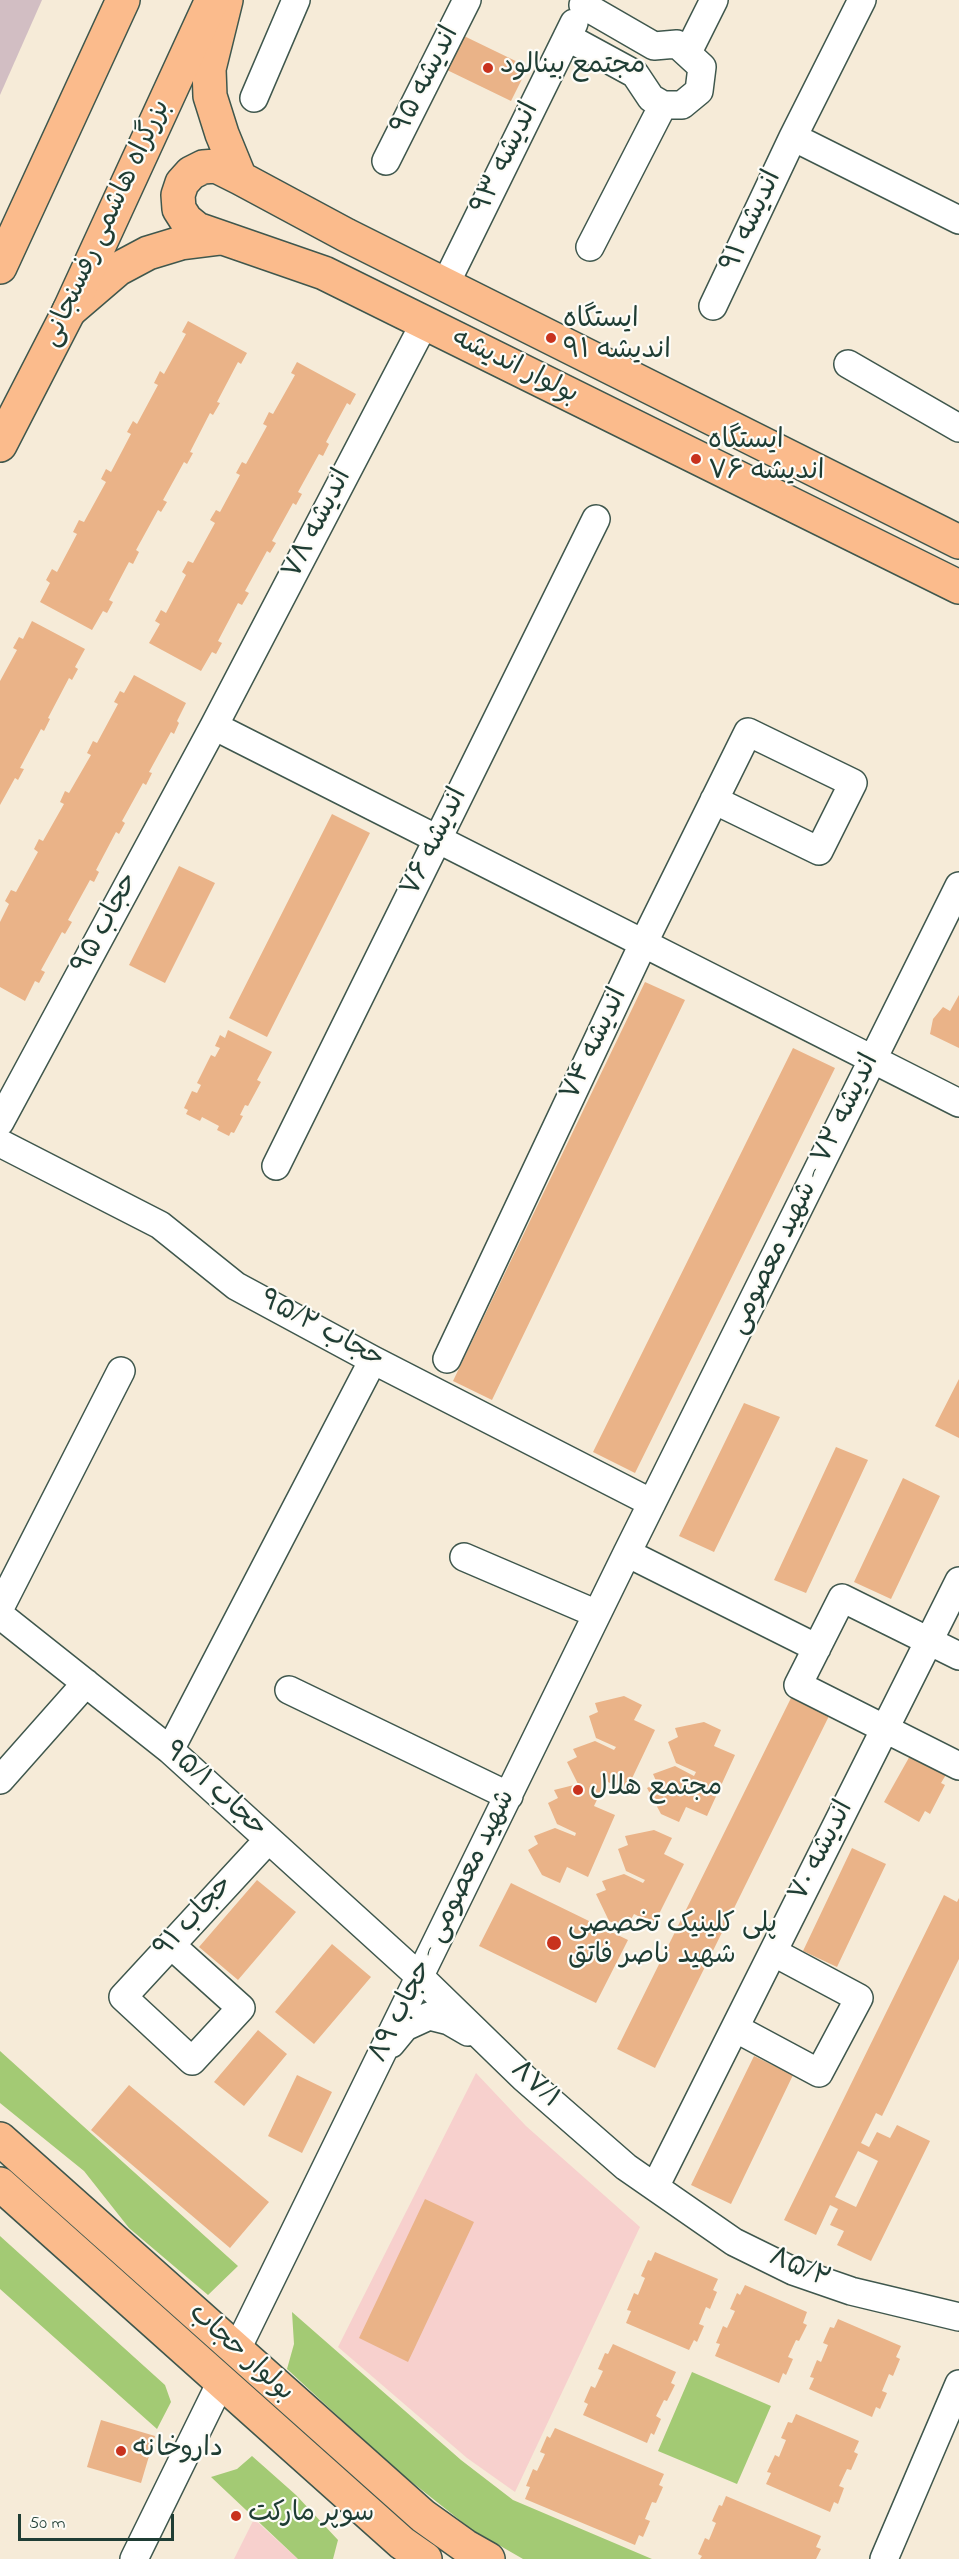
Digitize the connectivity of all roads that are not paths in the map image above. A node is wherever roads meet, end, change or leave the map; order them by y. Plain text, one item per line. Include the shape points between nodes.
1 (123, 0) edge
2 (212, 0) edge
3 (226, 0) edge
4 (296, 0) edge
5 (467, 0) edge
6 (714, 0) edge
7 (862, 0) edge
8 (584, 2) edge
9 (567, 37) junction
10 (688, 52) junction
11 (254, 98) dead end
12 (663, 105) junction
13 (793, 137) junction
14 (386, 162) dead end
15 (240, 178) junction
16 (959, 220) edge
17 (221, 238) junction
18 (590, 247) dead end
19 (0, 267) edge
20 (445, 285) junction
21 (713, 306) dead end
22 (69, 311) junction
23 (424, 324) junction
24 (848, 364) dead end
25 (959, 428) edge
26 (0, 445) edge
27 (596, 519) dead end
28 (959, 542) edge
29 (959, 587) edge
30 (214, 726) junction
31 (714, 800) junction
32 (437, 840) junction
33 (959, 886) edge
34 (643, 944) junction
35 (872, 1060) junction
36 (959, 1103) edge
37 (0, 1122) edge
38 (0, 1143) edge
39 (276, 1166) dead end
40 (447, 1359) dead end
41 (373, 1360) junction
42 (121, 1371) dead end
43 (652, 1503) junction
44 (627, 1553) junction
45 (464, 1557) dead end
46 (959, 1581) edge
47 (0, 1608) edge
48 (597, 1614) junction
49 (0, 1615) edge
50 (929, 1641) junction
51 (817, 1647) junction
52 (959, 1656) edge
53 (86, 1683) junction
54 (289, 1690) dead end
55 (885, 1729) junction
56 (170, 1750) junction
57 (959, 1766) edge
58 (0, 1780) edge
59 (509, 1796) junction
60 (268, 1840) junction
61 (171, 1945) junction
62 (773, 1952) junction
63 (420, 1977) junction
64 (735, 2028) junction
65 (489, 2044) junction
66 (382, 2054) junction
67 (0, 2139) edge
68 (0, 2184) edge
69 (655, 2187) junction
70 (959, 2317) edge
71 (236, 2351) junction
72 (220, 2382) junction
73 (959, 2384) edge
74 (134, 2559) edge
75 (425, 2559) edge
76 (488, 2559) edge
77 (884, 2559) edge

1 - 19 main road
2 - 22 main road, بزرگراه هاشمی رفسنجانی
3 - 15 main road via 209,69 210,96
4 - 11 street
5 - 14 street, اندیشه ۹۵
6 - 10 street
7 - 13 street, اندیشه ۹۱
8 - 9 street, اندیشه ۹۳
8 - 10 street via 654,46 677,44
9 - 12 street via 635,74 651,98
9 - 20 street, اندیشه ۹۳
10 - 12 street via 702,67 699,91 682,105
12 - 18 street
13 - 16 street
13 - 21 street, اندیشه ۹۱
15 - 17 main road, بولوار اندیشه via 216,166 203,167 187,178 178,195 179,209 186,220
15 - 20 main road, بولوار اندیشه
17 - 22 main road, بولوار اندیشه via 181,243 148,253 118,269
17 - 23 main road, بولوار اندیشه via 324,273
20 - 28 main road, بولوار اندیشه
22 - 26 main road, بزرگراه هاشمی رفسنجانی
23 - 29 main road, بولوار اندیشه
23 - 30 street, اندیشه ۷۸
24 - 25 street
27 - 32 street, اندیشه ۷۶
30 - 32 street
30 - 37 street, حجاب ۹۵
31 - 31 street, اندیشه ۷۴ via 748,732 853,783 819,852
31 - 34 street, اندیشه ۷۴
32 - 34 street
32 - 39 street, اندیشه ۷۶
33 - 35 street, اندیشه ۷۲ - شهید معصومی
34 - 35 street
34 - 40 street, اندیشه ۷۴
35 - 36 street
35 - 43 street, اندیشه ۷۲ - شهید معصومی
38 - 41 street, حجاب ۹۵/۲ via 160,1225 236,1286
41 - 43 street, حجاب ۹۵/۲
41 - 56 street
42 - 47 street
43 - 44 street, شهید معصومی - حجاب ۸۹
44 - 48 street, شهید معصومی - حجاب ۸۹
44 - 51 street
45 - 48 street
46 - 50 street, اندیشه ۷۰
48 - 59 street, شهید معصومی - حجاب ۸۹
49 - 53 street, حجاب ۹۵/۱
50 - 51 street via 842,1598
50 - 52 street
50 - 55 street, اندیشه ۷۰
51 - 55 street via 798,1685
53 - 56 street, حجاب ۹۵/۱
53 - 58 street
54 - 59 street
55 - 57 street
55 - 62 street, اندیشه ۷۰
56 - 60 street, حجاب ۹۵/۱
59 - 63 street, شهید معصومی - حجاب ۸۹
60 - 61 street, حجاب ۹۱
60 - 63 street, حجاب ۹۵/۱
61 - 61 street, حجاب ۹۱ via 123,1997 192,2061 241,2008
62 - 64 street, اندیشه ۷۰
62 - 64 street via 860,1998 819,2073
63 - 65 street, ۸۷/۱
63 - 66 street, شهید معصومی - حجاب ۸۹
64 - 69 street, اندیشه ۷۰
65 - 66 street via 449,2021 429,2016 405,2027
65 - 69 street, ۸۷/۱ via 626,2167
66 - 71 street, شهید معصومی - حجاب ۸۹
67 - 71 main road, بولوار حجاب
68 - 72 main road, بولوار حجاب
69 - 70 street, ۸۵/۲ via 734,2242 792,2271 851,2292
71 - 72 main road
71 - 76 main road, بولوار حجاب via 423,2516
72 - 74 street
72 - 75 main road, بولوار حجاب
73 - 77 street

